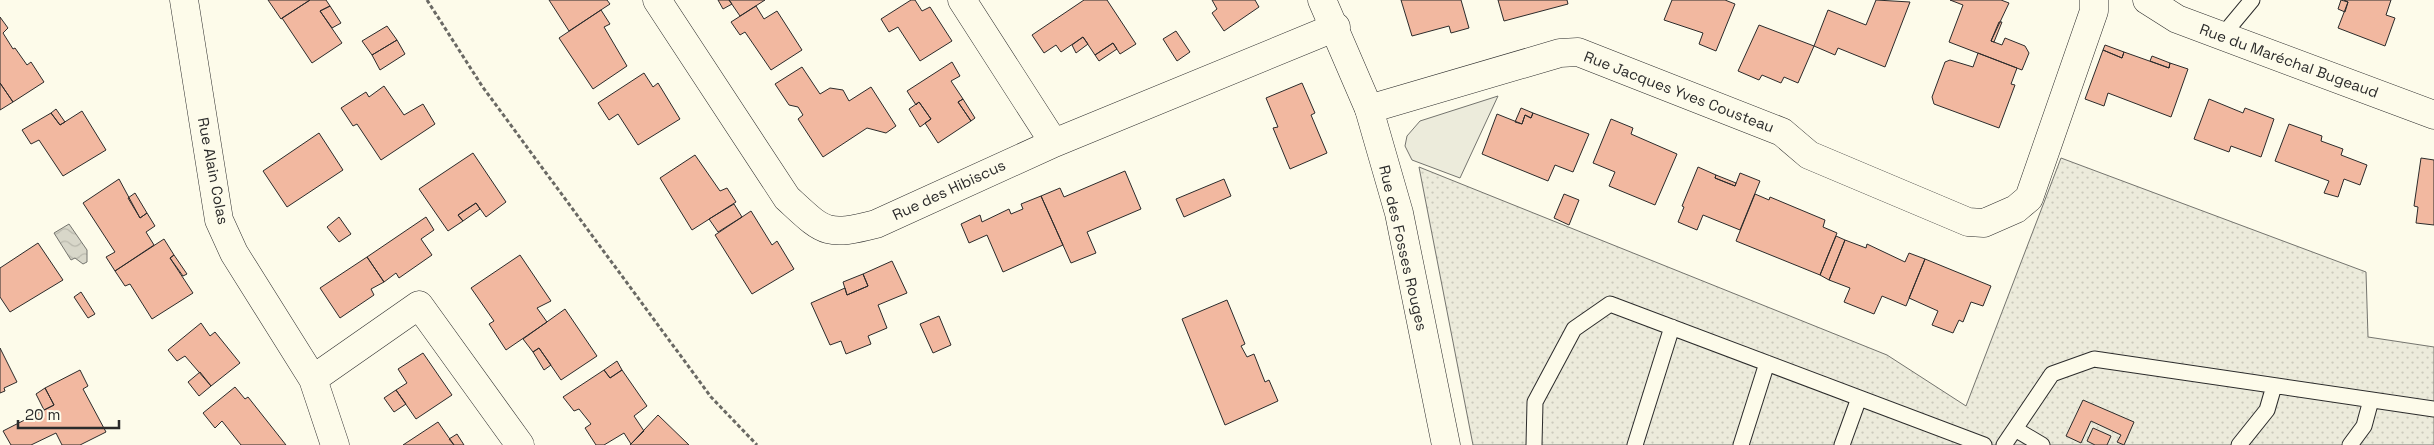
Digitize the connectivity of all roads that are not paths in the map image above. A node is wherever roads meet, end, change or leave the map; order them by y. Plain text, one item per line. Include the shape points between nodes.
1 (184, 0) edge
2 (657, 0) edge
3 (962, 0) edge
4 (1322, 0) edge
5 (2094, 0) edge
6 (2147, 0) edge
7 (2252, 0) edge
8 (1336, 27) junction
9 (2222, 36) junction
10 (1369, 109) junction
11 (2434, 115) edge
12 (1054, 142) junction
13 (1672, 327) junction
14 (1767, 363) junction
15 (313, 379) junction
16 (2274, 386) junction
17 (1859, 398) junction
18 (2372, 400) junction
19 (2434, 409) edge
20 (2015, 429) junction
21 (335, 445) edge
22 (520, 445) edge
23 (1446, 445) edge
24 (1534, 445) edge
25 (1636, 445) edge
26 (1741, 445) edge
27 (1842, 445) edge
28 (1984, 445) edge
29 (2004, 445) edge
30 (2042, 445) edge
31 (2239, 445) edge
32 (2350, 445) edge

1 - 15 street, Rue Alain Colas via 219,220 234,253
2 - 12 street, Rue des Hibiscus via 787,198 816,224 830,231 876,224
3 - 12 street
4 - 8 street, Rue des Fosses Rouges
5 - 10 street, Rue Jacques Yves Cousteau via 2094,11 2029,198 2016,209 1984,223 1968,222 1809,156 1782,132 1578,52 1560,53
6 - 9 street, Rue du Maréchal Bugeaud via 2177,19
7 - 9 lane
8 - 10 street, Rue des Fosses Rouges
8 - 12 street, Rue des Hibiscus
9 - 11 street, Rue du Maréchal Bugeaud
10 - 23 street, Rue des Fosses Rouges via 1399,213
13 - 14 lane
13 - 24 lane via 1610,304 1574,329 1535,402
13 - 25 lane
14 - 17 lane
14 - 26 lane
15 - 21 street, Rue Alain Colas
15 - 22 street via 419,305
16 - 18 lane
16 - 20 lane via 2094,359 2052,374
16 - 31 lane via 2267,410
17 - 27 lane
17 - 28 lane
18 - 19 lane
18 - 32 lane via 2364,426
20 - 29 lane
20 - 30 lane

